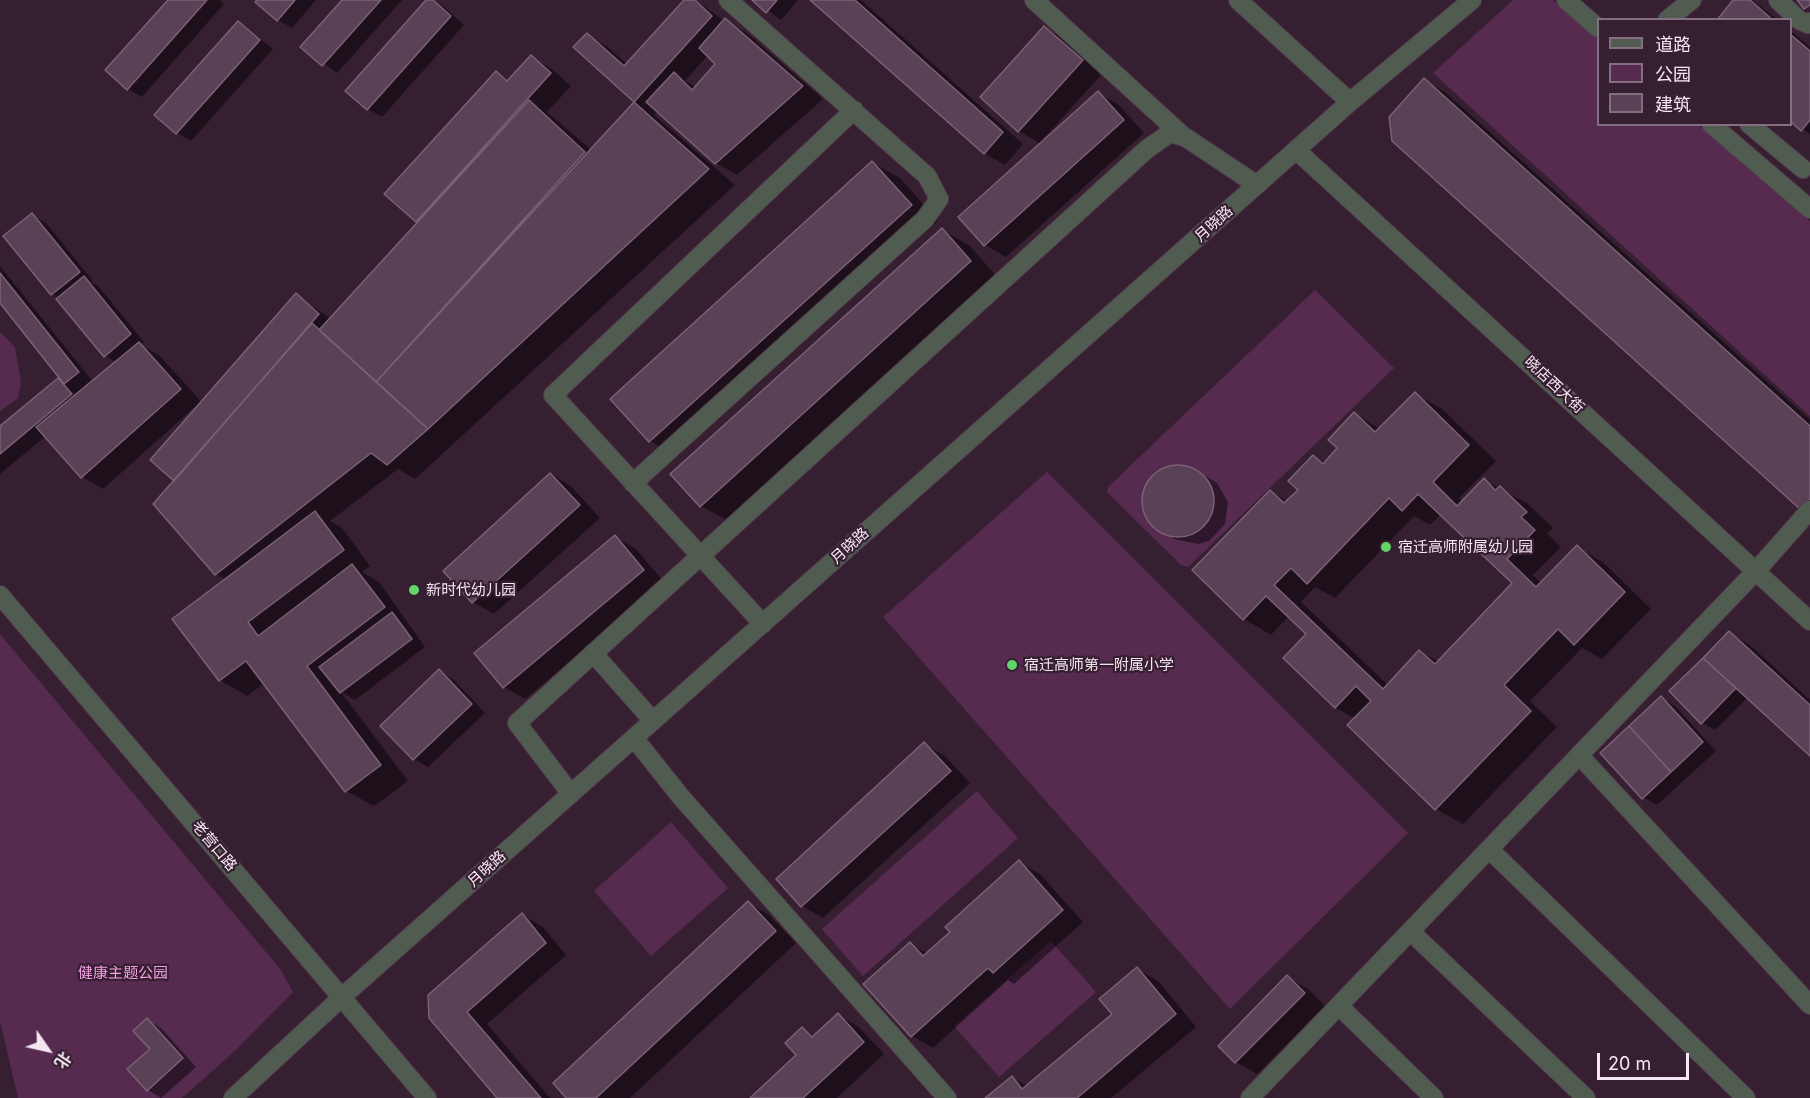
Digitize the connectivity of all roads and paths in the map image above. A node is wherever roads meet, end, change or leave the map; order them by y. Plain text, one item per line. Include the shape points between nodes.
1 (728, 0) edge
2 (1034, 0) edge
3 (1238, 0) edge
4 (1472, 0) edge
5 (1566, 0) edge
6 (1692, 0) edge
7 (1778, 0) edge
8 (1670, 18) edge
9 (1810, 22) edge
10 (1597, 26) edge
11 (1350, 102) junction
12 (854, 110) junction
13 (1714, 126) edge
14 (1752, 126) edge
15 (1185, 137) junction
16 (1296, 150) junction
17 (1806, 164) edge
18 (1257, 185) junction
19 (1787, 189) junction
20 (1810, 209) edge
21 (633, 483) junction
22 (1810, 510) edge
23 (700, 556) junction
24 (1756, 570) junction
25 (0, 595) edge
26 (1810, 621) edge
27 (763, 624) junction
28 (593, 653) junction
29 (653, 721) junction
30 (634, 738) junction
31 (1579, 755) junction
32 (571, 794) junction
33 (1489, 849) junction
34 (1410, 931) junction
35 (342, 998) junction
36 (1810, 1005) edge
37 (1339, 1006) junction
38 (233, 1098) edge
39 (427, 1098) edge
40 (947, 1098) edge
41 (1250, 1098) edge
42 (1434, 1098) edge
43 (1586, 1098) edge
44 (1746, 1098) edge

1 - 12 street
2 - 15 street
3 - 11 street
4 - 11 street, 月晓路
5 - 10 street
6 - 8 street
7 - 9 street via 1799,20
11 - 16 street, 月晓路
12 - 21 street via 553,395
12 - 21 street via 927,176 939,198 925,219
13 - 19 street
14 - 17 street
15 - 18 street
15 - 23 street via 1170,133 1147,149
16 - 18 street, 月晓路
16 - 24 street, 晓店西大街
17 - 19 street
18 - 27 street, 月晓路
19 - 20 street
21 - 23 street
22 - 24 street
23 - 27 street
23 - 28 street
24 - 26 street, 晓店西大街
24 - 31 street
25 - 35 street, 老营口路
27 - 29 street, 月晓路
28 - 29 street
28 - 32 street via 517,723
29 - 30 street, 月晓路
30 - 32 street, 月晓路
30 - 40 street via 681,797
31 - 33 street
31 - 36 street
32 - 35 street, 月晓路
33 - 34 street
33 - 44 street
34 - 37 street
34 - 43 street
35 - 38 street, 月晓路
35 - 39 street, 老营口路
37 - 41 street
37 - 42 street

